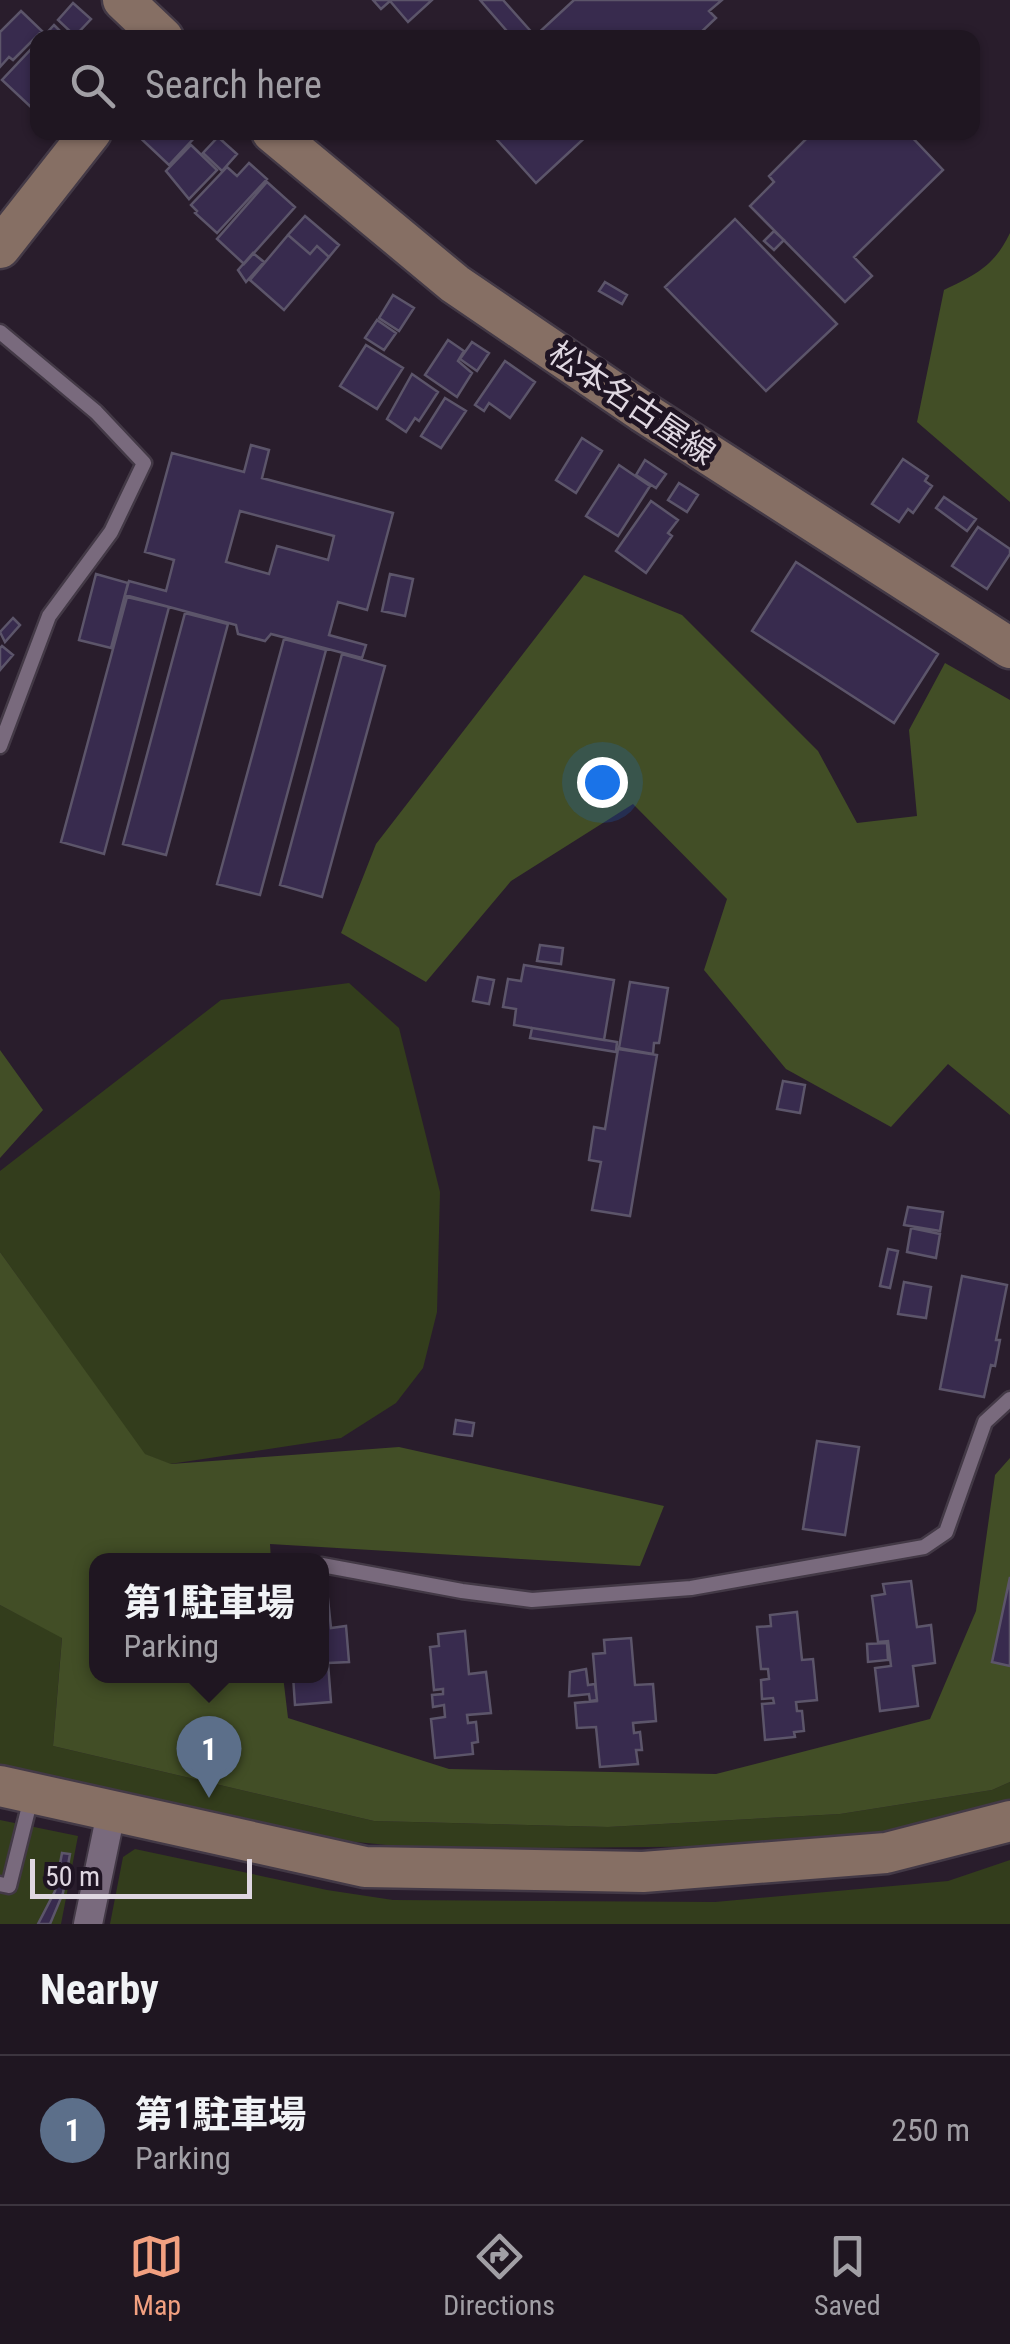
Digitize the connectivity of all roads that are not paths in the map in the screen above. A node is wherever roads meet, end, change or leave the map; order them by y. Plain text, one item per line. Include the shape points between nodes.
1 (124, 0) edge
2 (155, 30) edge
3 (85, 140) edge
4 (282, 140) edge
5 (0, 248) edge
6 (0, 332) edge
7 (1010, 648) edge
8 (0, 746) edge
9 (1010, 1398) edge
10 (329, 1566) edge
11 (16, 1789) edge
12 (112, 1808) junction
13 (1010, 1821) edge
14 (0, 1884) edge
15 (88, 1924) edge

1 - 2 street
3 - 5 street
4 - 7 street, 松本名古屋線 via 456,284
6 - 8 lane via 96,412 144,463 111,532 49,616
9 - 10 lane via 985,1422 946,1532 924,1547 691,1588 532,1600
11 - 12 street
11 - 14 lane via 9,1886
12 - 13 street via 366,1867 643,1872 886,1853
12 - 15 street

